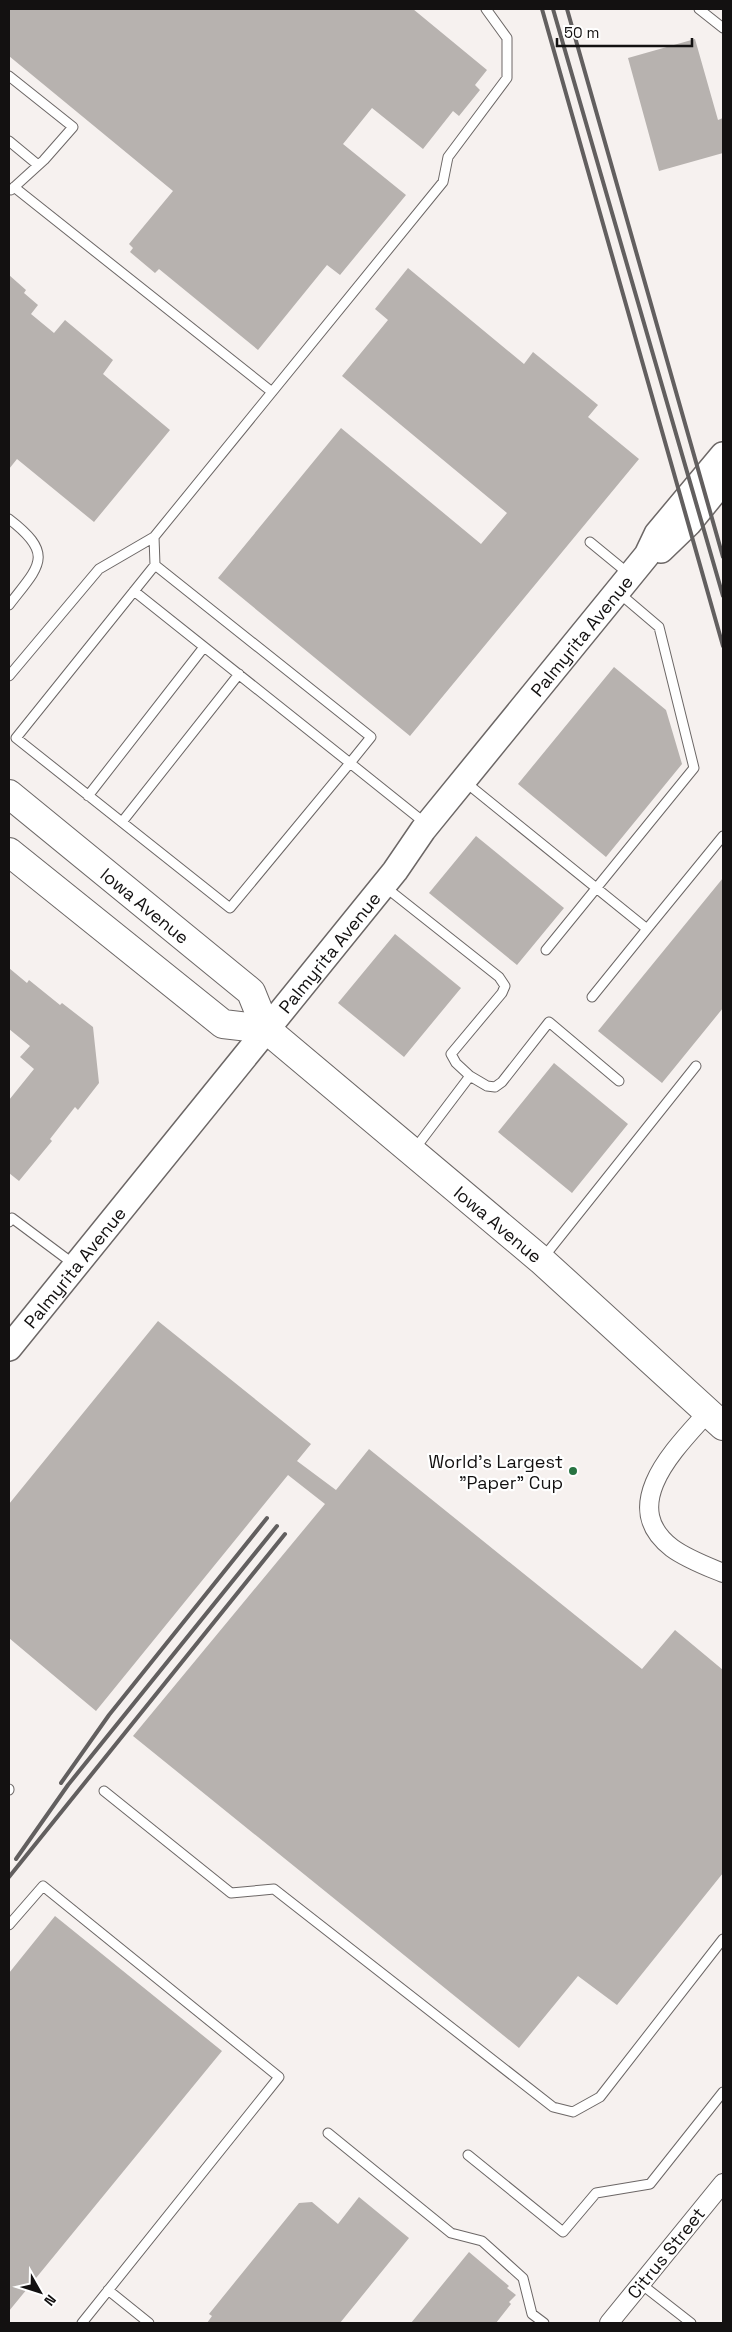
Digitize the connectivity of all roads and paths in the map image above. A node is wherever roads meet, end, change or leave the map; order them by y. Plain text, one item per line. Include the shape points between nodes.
1 (486, 9) edge
2 (699, 9) edge
3 (723, 28) edge
4 (9, 76) edge
5 (9, 141) edge
6 (38, 165) junction
7 (11, 189) edge
8 (272, 392) junction
9 (723, 455) edge
10 (723, 481) edge
11 (9, 519) edge
12 (154, 537) junction
13 (590, 542) dead end
14 (647, 555) junction
15 (155, 565) junction
16 (624, 584) junction
17 (134, 591) junction
18 (9, 604) edge
19 (204, 647) junction
20 (239, 674) junction
21 (9, 676) edge
22 (350, 763) junction
23 (463, 781) junction
24 (9, 794) edge
25 (88, 796) junction
26 (122, 822) junction
27 (427, 825) junction
28 (723, 836) edge
29 (9, 852) edge
30 (383, 886) junction
31 (597, 888) junction
32 (647, 929) junction
33 (546, 950) dead end
34 (592, 997) dead end
35 (266, 1030) junction
36 (696, 1066) dead end
37 (470, 1076) junction
38 (619, 1081) dead end
39 (412, 1152) junction
40 (10, 1218) edge
41 (541, 1260) junction
42 (75, 1266) junction
43 (9, 1348) edge
44 (715, 1419) edge
45 (723, 1573) edge
46 (104, 1791) dead end
47 (9, 1925) edge
48 (723, 1939) edge
49 (723, 2092) edge
50 (328, 2133) dead end
51 (468, 2155) dead end
52 (723, 2183) edge
53 (641, 2284) junction
54 (108, 2290) junction
55 (82, 2323) edge
56 (149, 2323) edge
57 (544, 2323) edge
58 (609, 2323) edge
59 (691, 2323) edge

1 - 8 lane via 507,38 508,78 448,157 443,182
2 - 3 lane
4 - 6 lane via 73,127
5 - 6 lane
6 - 7 lane
7 - 8 lane
8 - 12 lane
9 - 14 street, Palmyrita Avenue via 657,534
10 - 14 street, Palmyrita Avenue via 665,548
11 - 18 lane via 35,543 39,560 37,568
12 - 15 lane
12 - 21 lane via 99,568
13 - 16 lane
14 - 16 street, Palmyrita Avenue
15 - 17 lane
15 - 22 lane via 371,737
16 - 23 street, Palmyrita Avenue
16 - 31 lane via 659,627 694,768
17 - 19 lane
17 - 25 lane via 16,738
19 - 20 lane
19 - 25 lane
20 - 22 lane
20 - 26 lane
22 - 26 lane via 230,908
22 - 27 lane
23 - 27 street, Palmyrita Avenue
23 - 31 lane
24 - 35 main road, Iowa Avenue via 251,992
25 - 26 lane
27 - 30 street, Palmyrita Avenue
28 - 32 lane
29 - 35 main road via 223,1024
30 - 35 street, Palmyrita Avenue
30 - 37 lane via 499,977 504,986 502,993 450,1054
31 - 32 lane
31 - 33 lane
32 - 34 lane
35 - 39 main road, Iowa Avenue
35 - 42 street, Palmyrita Avenue
36 - 41 lane
37 - 38 lane via 495,1087 549,1022
37 - 39 lane
39 - 41 main road, Iowa Avenue
40 - 42 lane
41 - 44 main road, Iowa Avenue
42 - 43 street, Palmyrita Avenue
44 - 45 street via 657,1473 650,1514 653,1526 670,1547
46 - 48 lane via 231,1893 274,1889 553,2107 573,2112 600,2097
47 - 54 lane via 43,1886 279,2077
49 - 51 lane via 650,2184 596,2193 564,2232
50 - 57 lane via 451,2233 482,2241 523,2278 532,2314
52 - 53 street, Citrus Street
53 - 58 street, Citrus Street
53 - 59 lane
54 - 55 lane
54 - 56 lane

